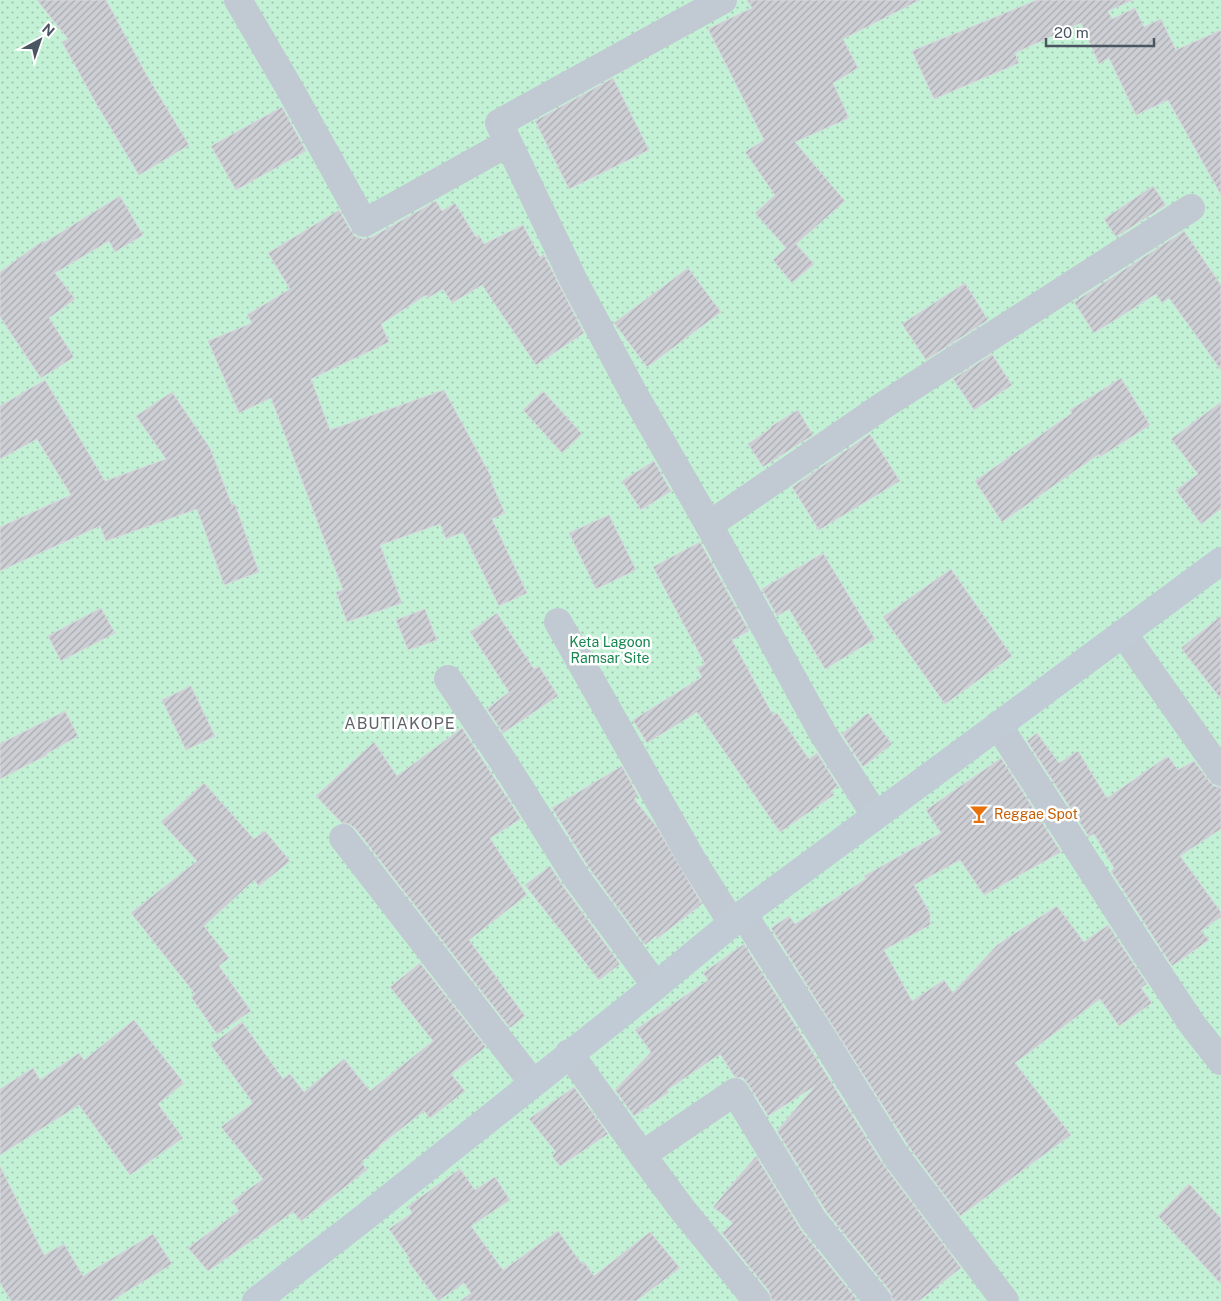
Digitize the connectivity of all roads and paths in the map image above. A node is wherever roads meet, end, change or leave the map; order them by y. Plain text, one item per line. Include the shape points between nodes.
1 (238, 0) edge
2 (723, 0) edge
3 (508, 143) junction
4 (1191, 208) dead end
5 (709, 525) junction
6 (1221, 561) edge
7 (558, 622) dead end
8 (1124, 633) junction
9 (448, 679) dead end
10 (998, 725) junction
11 (1221, 772) edge
12 (875, 815) junction
13 (343, 838) dead end
14 (738, 918) junction
15 (656, 986) junction
16 (570, 1054) junction
17 (1221, 1061) edge
18 (532, 1083) junction
19 (642, 1156) junction
20 (256, 1301) edge
21 (757, 1301) edge
22 (878, 1301) edge
23 (1005, 1301) edge

1 - 3 street via 364,222
2 - 3 street via 499,123
3 - 5 street via 574,281
4 - 5 street via 884,405
5 - 12 street via 822,732
6 - 8 main road
7 - 14 street via 688,853
8 - 10 main road
8 - 11 street
9 - 15 street via 576,877
10 - 12 main road
10 - 17 street via 1192,1024
12 - 14 main road
13 - 18 street
14 - 15 main road
14 - 23 street via 826,1044 896,1156
15 - 16 main road
16 - 18 main road
16 - 19 street
18 - 20 main road
19 - 21 street
19 - 22 street via 735,1092 814,1220

